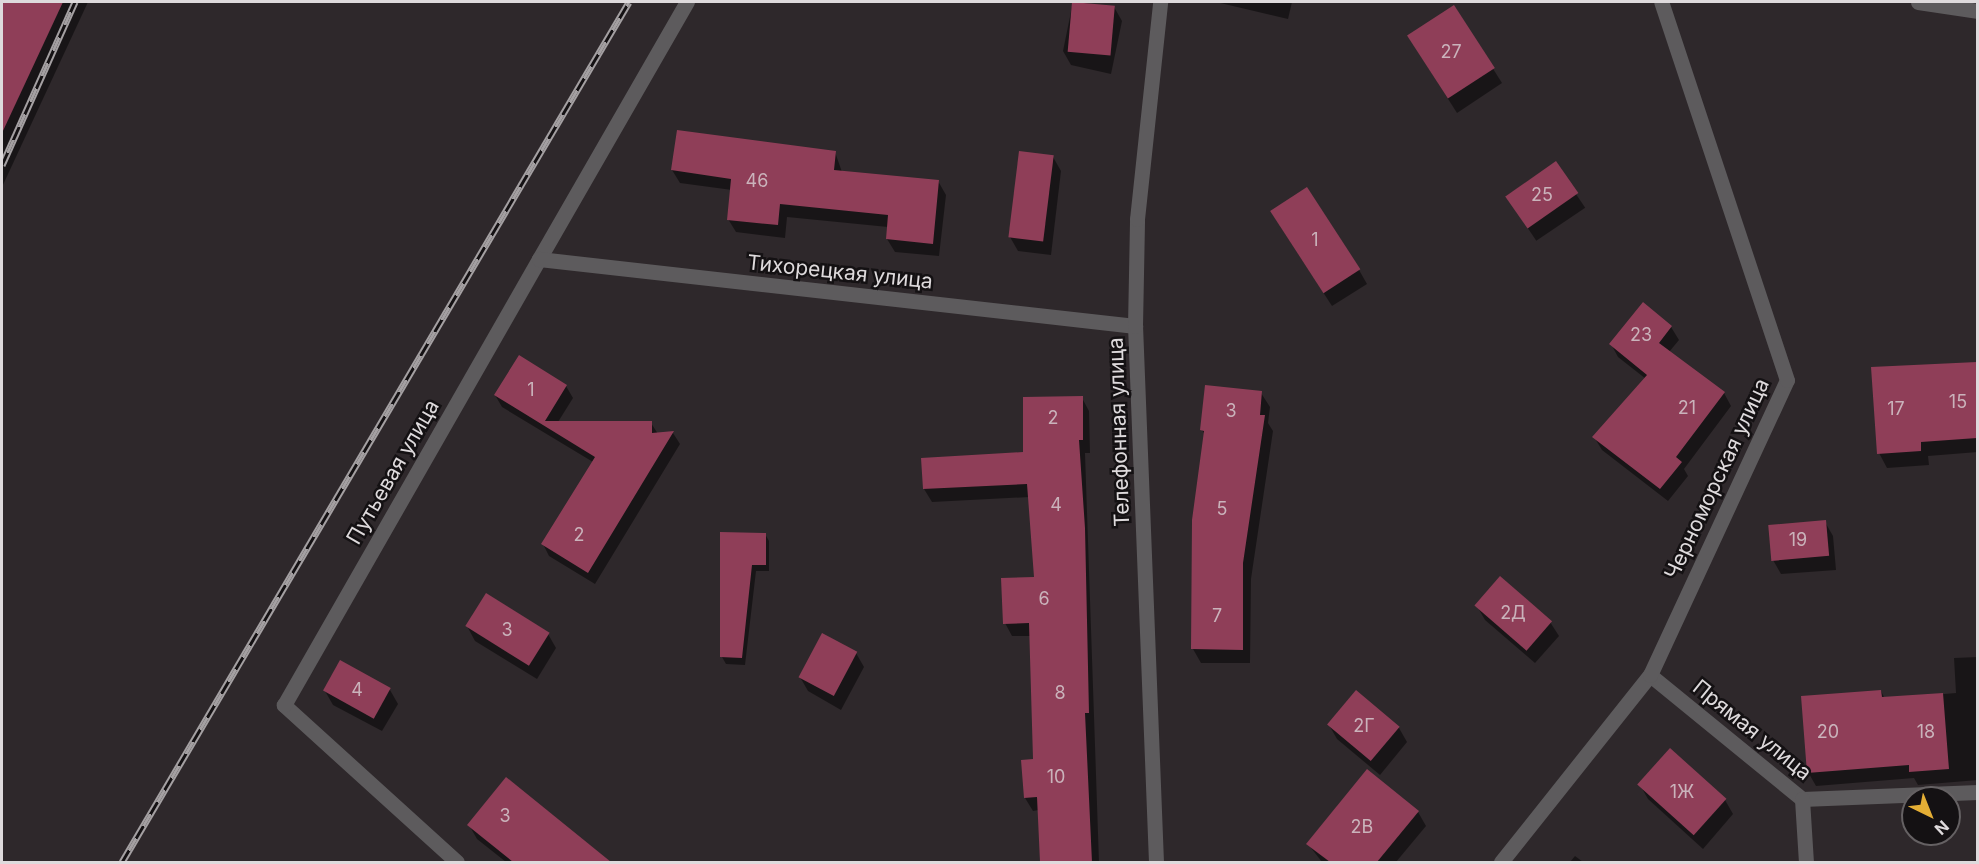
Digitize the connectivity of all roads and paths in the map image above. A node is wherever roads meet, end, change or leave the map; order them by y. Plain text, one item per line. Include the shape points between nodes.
1 (687, 2) edge
2 (1160, 2) edge
3 (1661, 2) edge
4 (1918, 2) edge
5 (1977, 11) edge
6 (539, 259) junction
7 (1136, 326) junction
8 (1650, 675) junction
9 (1977, 792) edge
10 (1802, 799) junction
11 (457, 862) edge
12 (1156, 862) edge
13 (1501, 862) edge
14 (1806, 862) edge

1 - 6 street, Путьевая улица
2 - 7 street, Телефонная улица via 1137,219
3 - 8 street, Черноморская улица via 1787,380
4 - 5 street
6 - 7 street, Тихорецкая улица
6 - 11 street, Путьевая улица via 284,705
7 - 12 street, Телефонная улица
8 - 10 street, Прямая улица
8 - 13 street, Черноморская улица
9 - 10 street, Прямая улица
10 - 14 street

